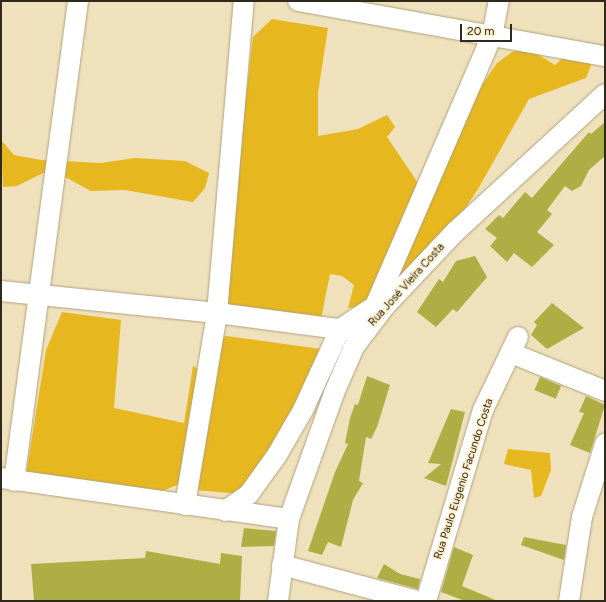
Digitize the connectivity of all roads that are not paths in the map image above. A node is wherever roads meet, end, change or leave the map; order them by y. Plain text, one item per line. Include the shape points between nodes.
1 (78, 1) edge
2 (244, 1) edge
3 (298, 1) edge
4 (499, 1) edge
5 (492, 36) junction
6 (605, 56) edge
7 (605, 94) edge
8 (1, 291) edge
9 (41, 296) junction
10 (216, 313) junction
11 (340, 329) junction
12 (365, 332) junction
13 (605, 391) edge
14 (605, 444) edge
15 (8, 479) edge
16 (185, 505) junction
17 (225, 511) junction
18 (290, 519) junction
19 (282, 565) junction
20 (278, 601) edge
21 (417, 601) edge
22 (426, 601) edge
23 (569, 601) edge

1 - 9 street
2 - 10 street
3 - 5 street
4 - 5 street
5 - 6 street
5 - 11 street via 375,306
7 - 12 street, Rua José Vieira Costa via 456,232 385,306
8 - 9 street
9 - 10 street
9 - 15 street
10 - 11 street
10 - 16 street
11 - 12 street
11 - 17 street via 303,410 277,455 249,494
12 - 18 street, Rua José Vieira Costa via 354,347 334,393
13 - 22 street, Rua Paulo Eugenio Facundo Costa via 514,345 484,410
14 - 23 street via 582,517
15 - 16 street
16 - 17 street
17 - 18 street
18 - 19 street, Rua José Vieira Costa
19 - 20 street, Rua José Vieira Costa
19 - 21 street

